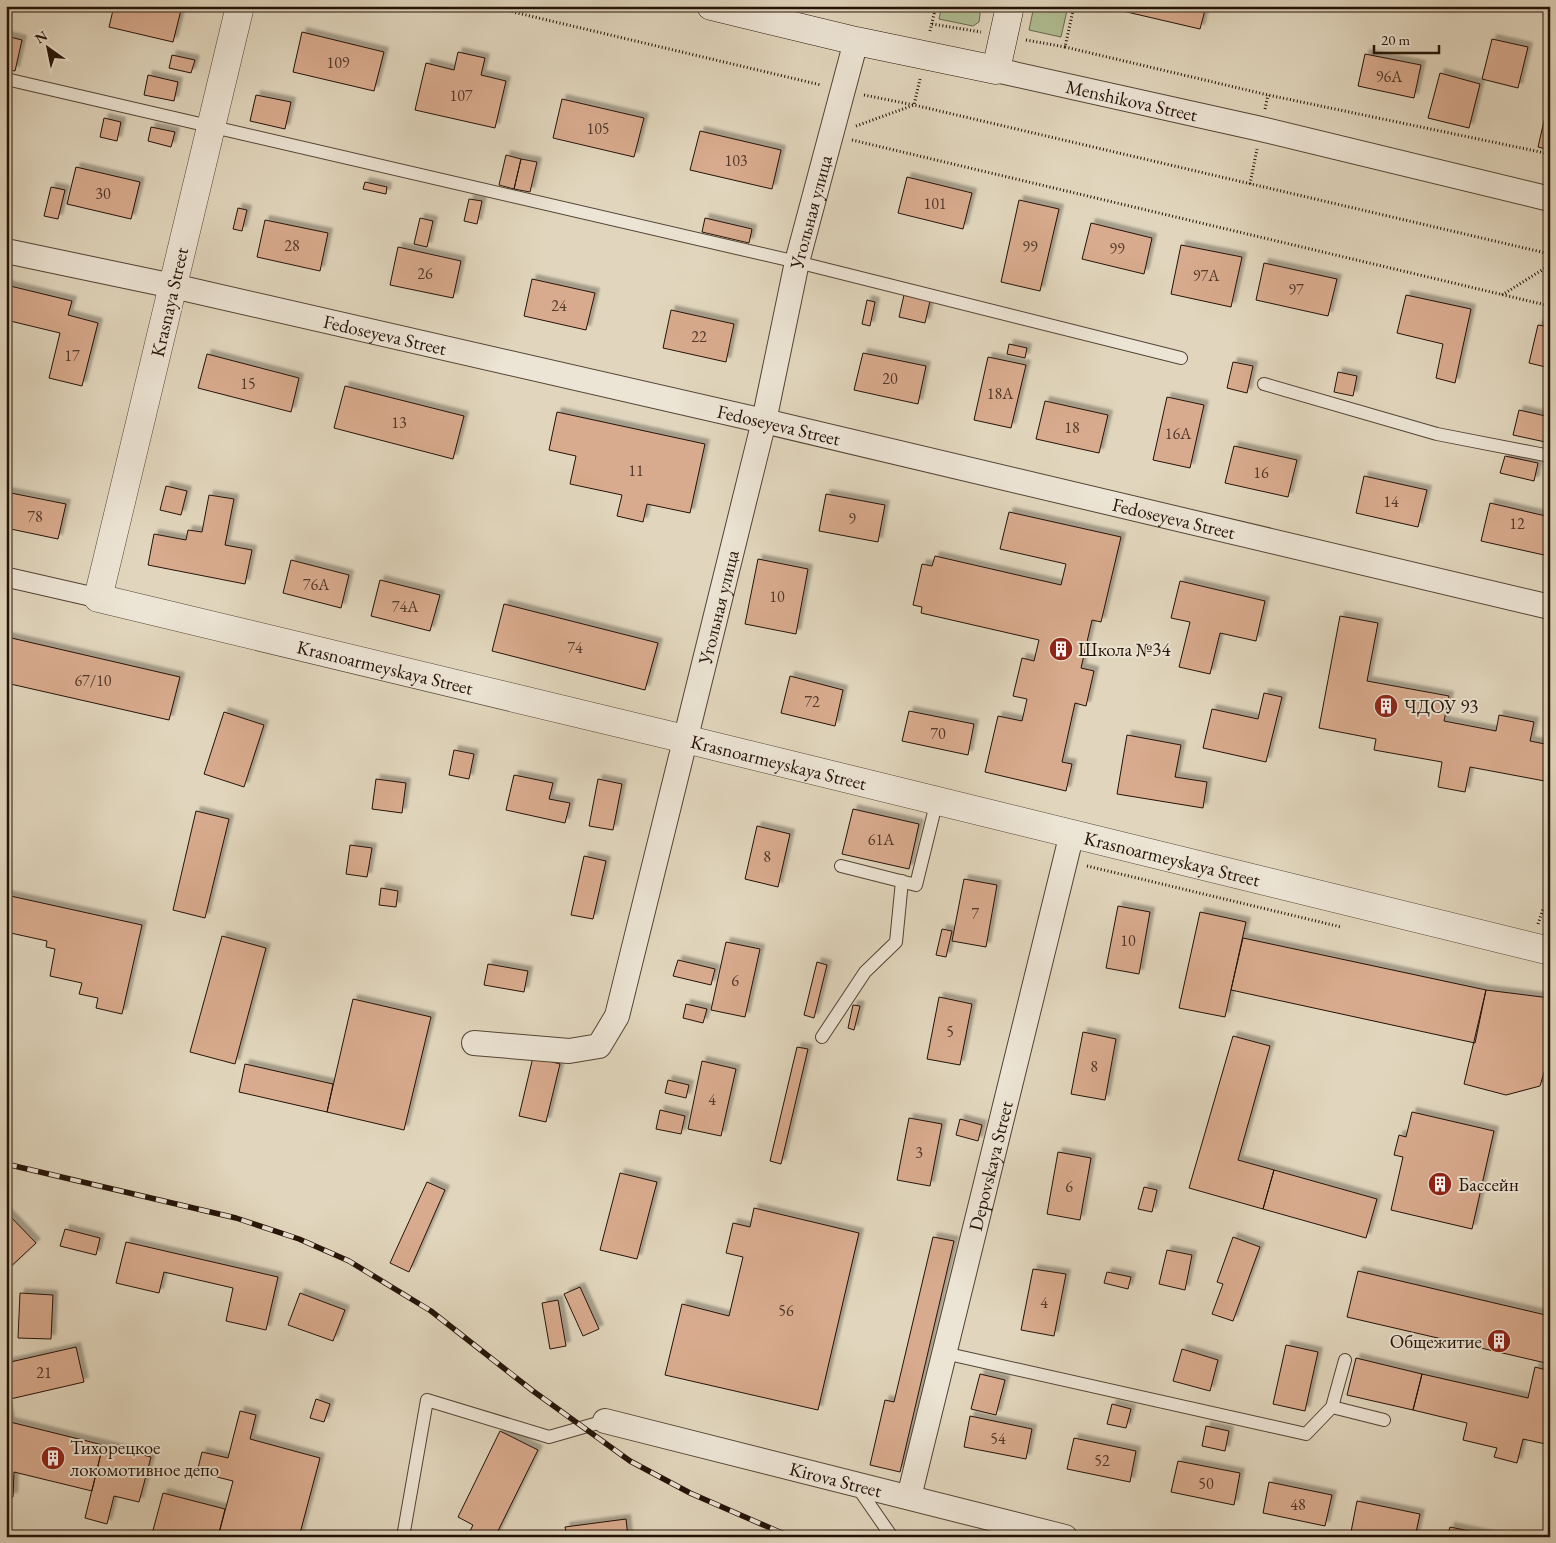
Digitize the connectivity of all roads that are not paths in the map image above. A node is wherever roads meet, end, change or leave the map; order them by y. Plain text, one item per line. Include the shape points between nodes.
1 (240, 6) edge
2 (711, 6) edge
3 (1010, 6) edge
4 (856, 42) junction
5 (996, 70) junction
6 (6, 79) edge
7 (211, 127) junction
8 (1550, 199) edge
9 (6, 251) edge
10 (797, 262) junction
11 (173, 286) junction
12 (1181, 358) dead end
13 (1264, 384) dead end
14 (764, 421) junction
15 (1550, 456) edge
16 (6, 577) edge
17 (98, 598) junction
18 (1550, 607) edge
19 (685, 738) junction
20 (937, 800) junction
21 (1072, 833) junction
22 (841, 866) dead end
23 (902, 882) junction
24 (1550, 950) edge
25 (822, 1037) dead end
26 (474, 1043) dead end
27 (944, 1353) junction
28 (1345, 1360) dead end
29 (1332, 1407) junction
30 (1384, 1420) dead end
31 (605, 1421) joint
32 (854, 1483) junction
33 (908, 1497) junction
34 (1038, 1533) edge
35 (403, 1537) edge
36 (892, 1537) edge
37 (1065, 1537) edge

1 - 7 street, Krasnaya Street
2 - 4 street, Menshikova Street
3 - 5 street
4 - 5 street, Menshikova Street
4 - 10 street, Угольная улица
5 - 8 street, Menshikova Street via 1261,129
6 - 7 lane
7 - 10 lane
7 - 11 street, Krasnaya Street
9 - 11 street, Fedoseyeva Street
10 - 12 lane
10 - 14 street, Угольная улица
11 - 14 street, Fedoseyeva Street
11 - 17 street, Krasnaya Street
13 - 15 lane via 1437,434
14 - 18 street, Fedoseyeva Street
14 - 19 street, Угольная улица
16 - 17 street, Krasnoarmeyskaya Street
17 - 19 street, Krasnoarmeyskaya Street
19 - 20 street, Krasnoarmeyskaya Street
19 - 26 street, Угольная улица via 617,1016 599,1046 569,1051
20 - 21 street, Krasnoarmeyskaya Street
20 - 23 lane via 916,885
21 - 24 street, Krasnoarmeyskaya Street
21 - 27 street, Depovskaya Street
22 - 23 lane
23 - 25 lane via 896,942 865,972
27 - 29 lane via 1306,1434
27 - 33 street, Depovskaya Street
28 - 29 lane
29 - 30 lane
31 - 32 street, Kirova Street
31 - 35 lane via 549,1437 427,1400
32 - 33 street, Kirova Street
32 - 36 lane
33 - 34 street, Kirova Street
34 - 37 street, Kirova Street

